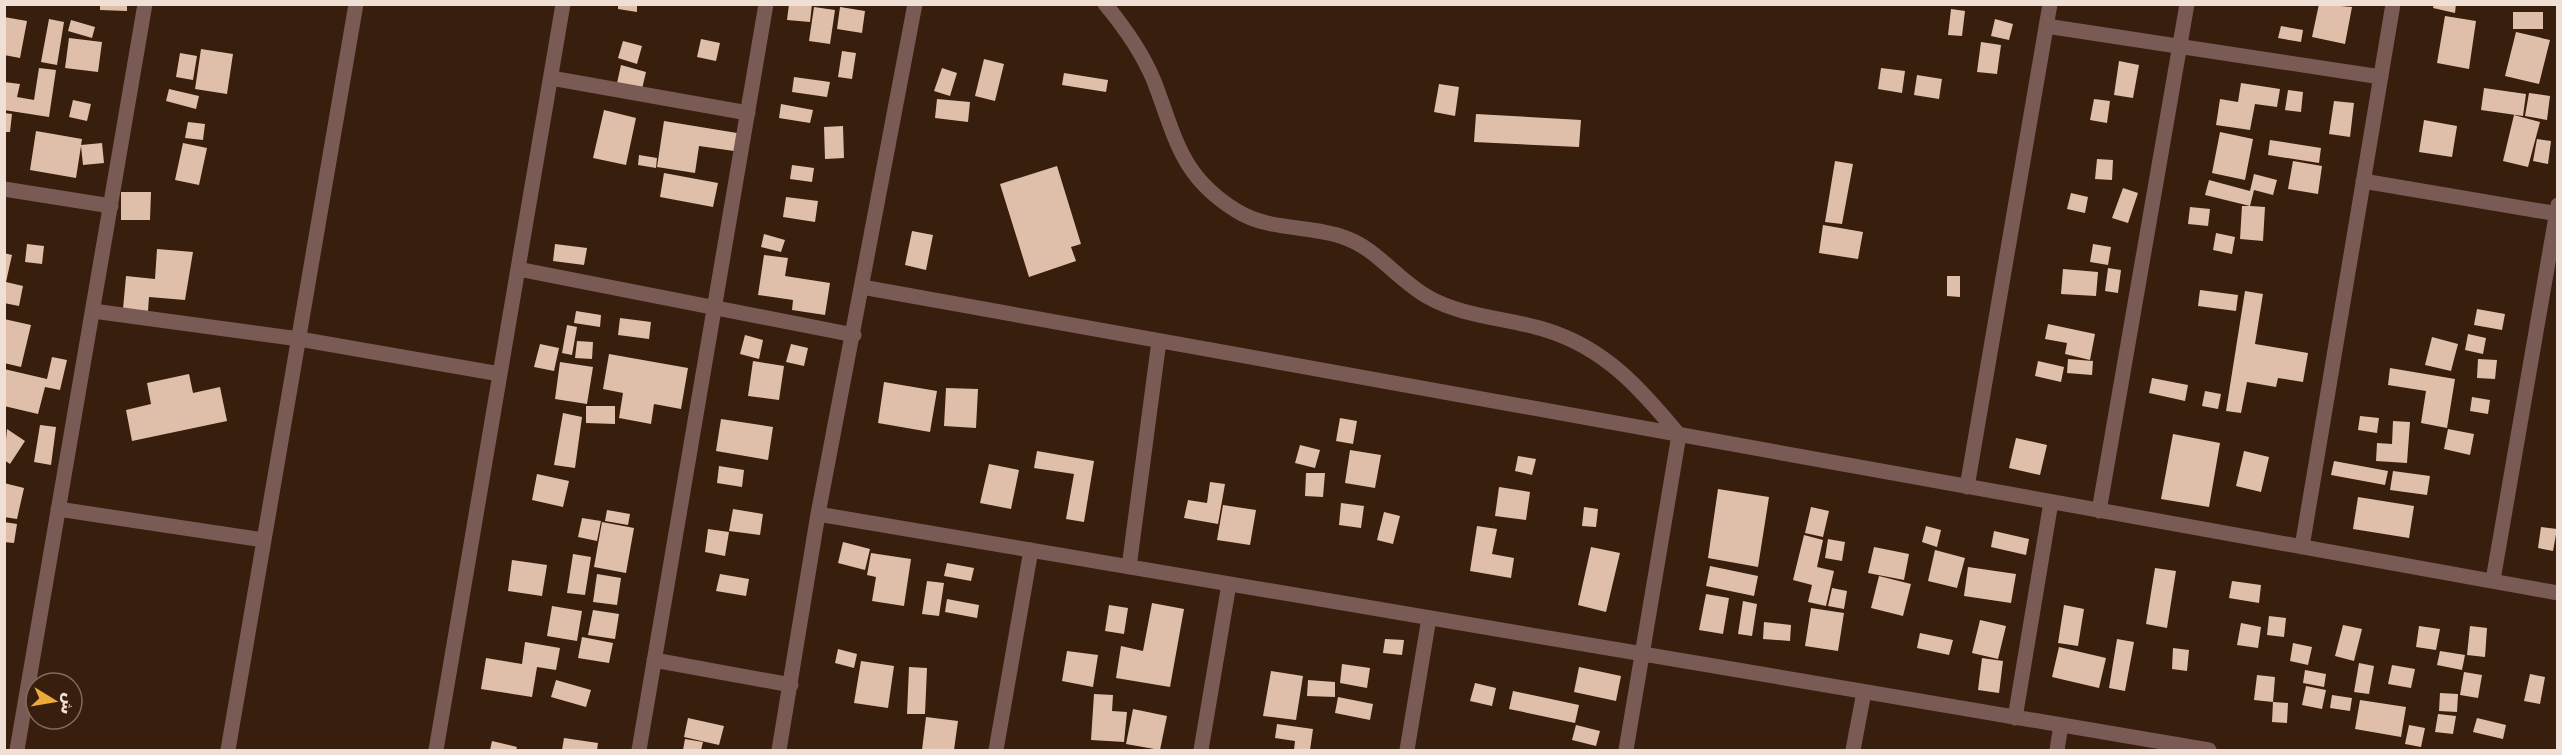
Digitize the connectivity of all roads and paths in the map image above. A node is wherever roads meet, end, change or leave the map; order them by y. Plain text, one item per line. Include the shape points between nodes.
1 (145, 4) edge
2 (356, 4) edge
3 (563, 4) edge
4 (766, 4) edge
5 (915, 4) edge
6 (1105, 4) edge
7 (2050, 4) edge
8 (2187, 4) edge
9 (2394, 4) edge
10 (2046, 26) junction
11 (2180, 46) junction
12 (2381, 77) junction
13 (551, 78) junction
14 (748, 113) junction
15 (2363, 181) junction
16 (4, 189) edge
17 (111, 206) junction
18 (2557, 211) edge
19 (518, 269) junction
20 (862, 287) junction
21 (715, 308) junction
22 (93, 311) junction
23 (854, 335) junction
24 (299, 339) junction
25 (1159, 341) junction
26 (501, 374) junction
27 (1679, 435) junction
28 (1967, 487) junction
29 (2051, 502) junction
30 (58, 509) junction
31 (2099, 511) junction
32 (818, 514) junction
33 (264, 540) junction
34 (2302, 548) junction
35 (1031, 550) junction
36 (1129, 567) junction
37 (2493, 580) junction
38 (1229, 584) junction
39 (2558, 593) edge
40 (1429, 618) junction
41 (1642, 654) junction
42 (654, 660) junction
43 (791, 685) junction
44 (1864, 692) junction
45 (2015, 718) junction
46 (2061, 725) junction
47 (17, 750) edge
48 (228, 750) edge
49 (436, 750) edge
50 (639, 750) edge
51 (779, 750) edge
52 (996, 750) edge
53 (1200, 750) edge
54 (1407, 750) edge
55 (1626, 750) edge
56 (1853, 750) edge
57 (2057, 750) edge
58 (2209, 750) edge

1 - 17 street
2 - 24 street
3 - 13 street
4 - 14 street
5 - 20 street
6 - 27 street via 1129,34 1153,80 1185,162 1205,185 1238,212 1274,224 1341,236 1363,245 1404,282 1430,298 1547,330 1598,353 1640,388
7 - 10 street
8 - 11 street
9 - 12 street
10 - 11 street
10 - 28 street
11 - 12 street
11 - 31 street
12 - 15 street
13 - 14 street
13 - 19 street
14 - 21 street
15 - 18 street
15 - 34 street
16 - 17 street
17 - 22 street
18 - 37 street
19 - 21 street
19 - 26 street
20 - 23 street
20 - 25 street
21 - 23 street
21 - 42 street
22 - 24 street
22 - 30 street
23 - 32 street
24 - 26 street
24 - 33 street
25 - 27 street
25 - 36 street
26 - 49 street
27 - 28 street
27 - 41 street
28 - 29 street
29 - 31 street
29 - 45 street
30 - 33 street
30 - 47 street
31 - 34 street
32 - 35 street
32 - 43 street
33 - 48 street
34 - 37 street
35 - 36 street
35 - 52 street
36 - 38 street
37 - 39 street
38 - 40 street
38 - 53 street
40 - 41 street
40 - 54 street
41 - 44 street
41 - 55 street
42 - 43 street
42 - 50 street
43 - 51 street
44 - 45 street
44 - 56 street
45 - 46 street
46 - 57 street
46 - 58 street

